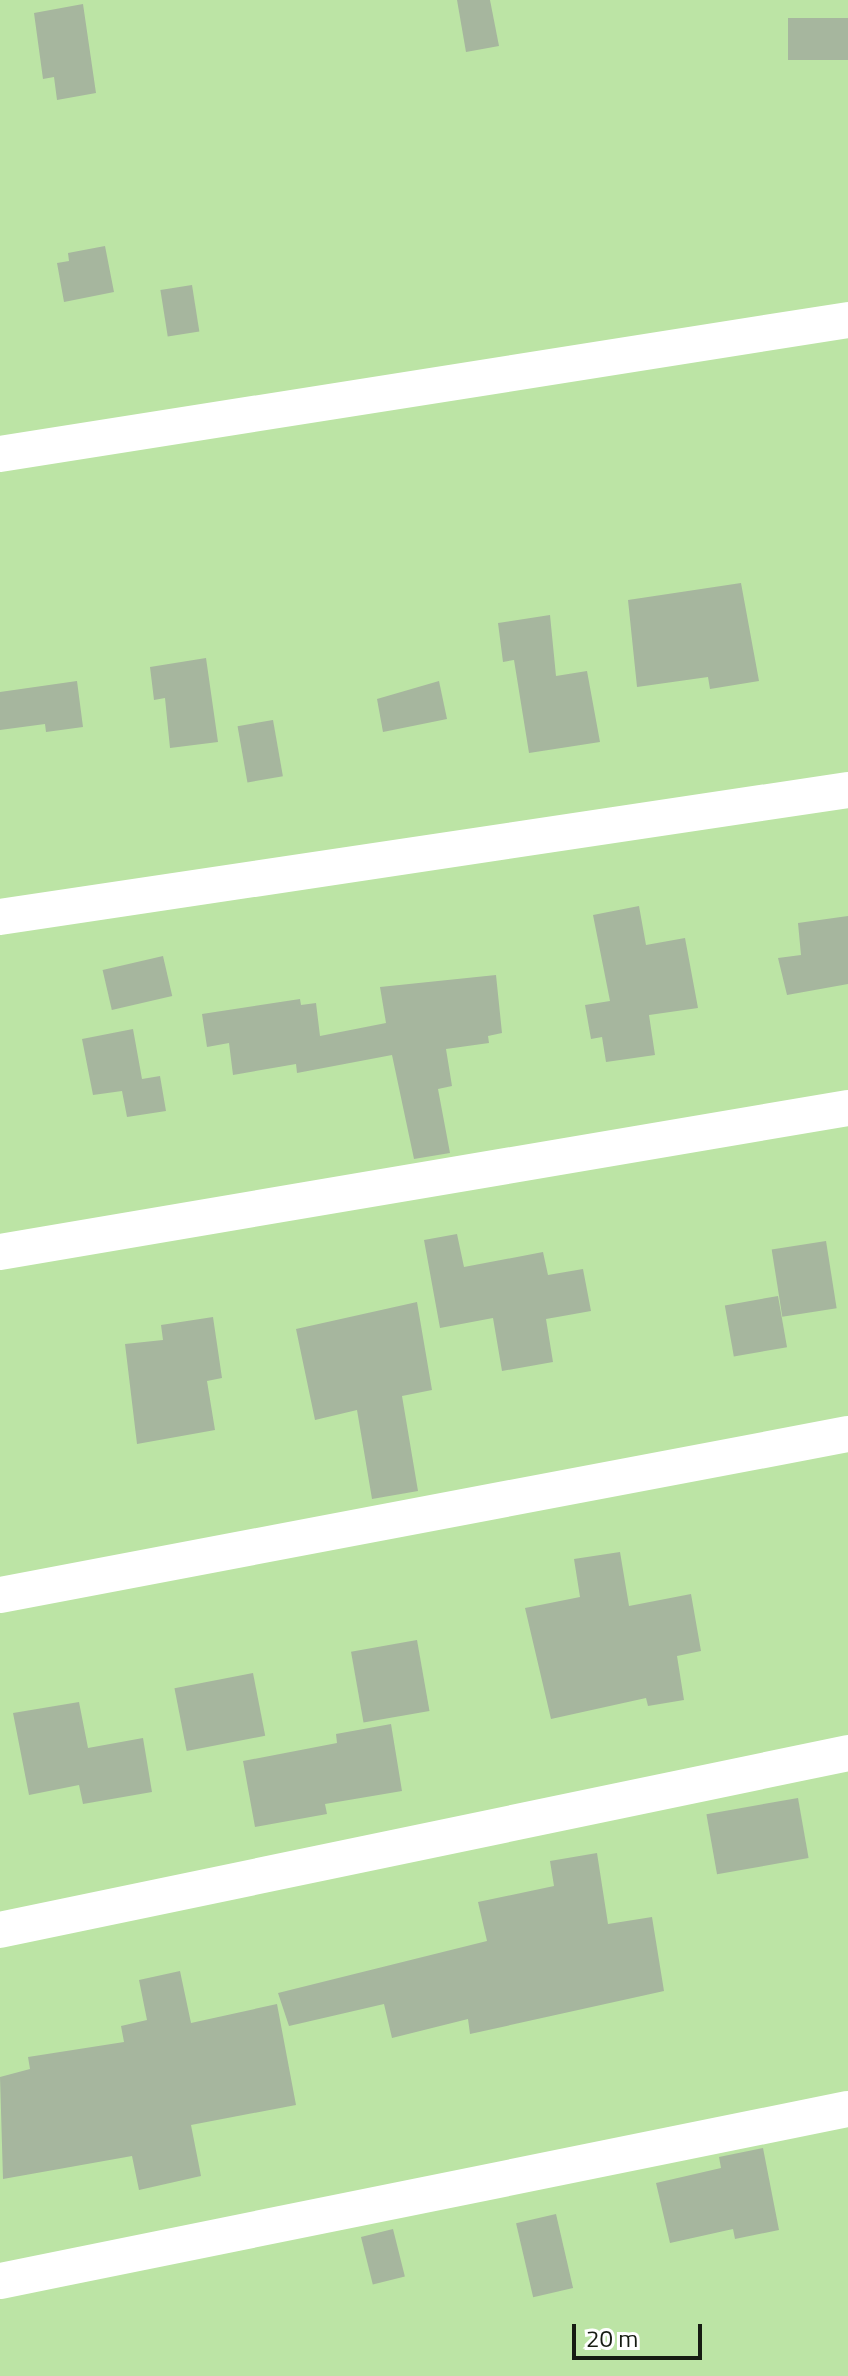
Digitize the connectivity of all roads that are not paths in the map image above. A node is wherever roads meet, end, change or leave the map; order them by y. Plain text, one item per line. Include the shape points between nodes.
1 (848, 320) edge
2 (0, 454) edge
3 (848, 790) edge
4 (0, 917) edge
5 (848, 1108) edge
6 (0, 1252) edge
7 (848, 1434) edge
8 (0, 1595) edge
9 (848, 1753) edge
10 (0, 1930) edge
11 (848, 2109) edge
12 (0, 2281) edge

1 - 2 street
3 - 4 street
5 - 6 street
7 - 8 street
9 - 10 street
11 - 12 street

